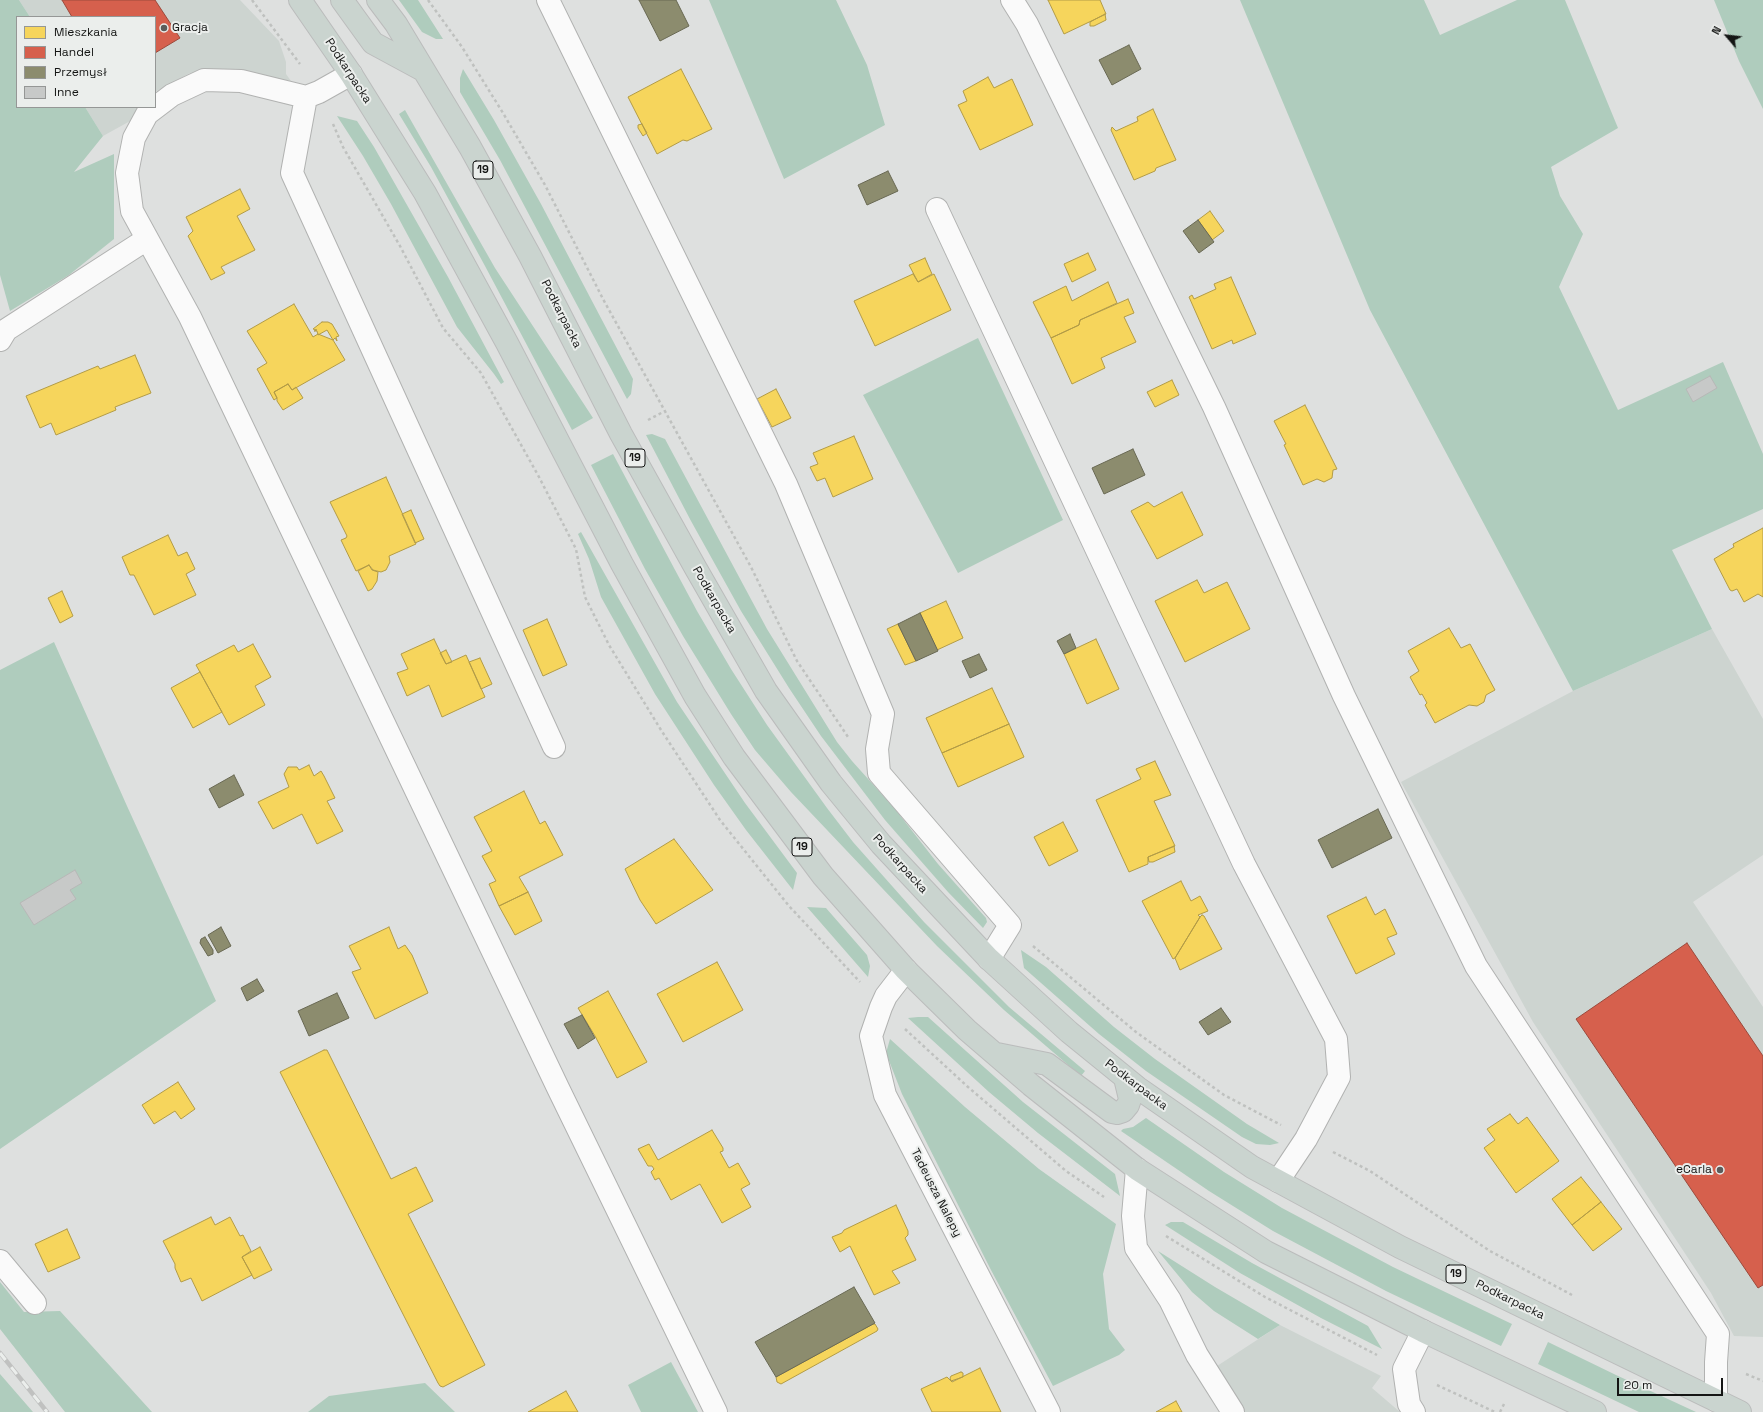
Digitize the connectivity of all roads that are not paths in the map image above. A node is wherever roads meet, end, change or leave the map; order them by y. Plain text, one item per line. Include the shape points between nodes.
1 (300, 0) edge
2 (342, 0) edge
3 (378, 0) edge
4 (548, 0) edge
5 (1012, 0) edge
6 (424, 71) junction
7 (351, 74) junction
8 (306, 96) junction
9 (156, 107) edge
10 (155, 108) edge
11 (937, 209) dead end
12 (147, 239) junction
13 (0, 340) edge
14 (554, 747) dead end
15 (989, 959) junction
16 (906, 970) junction
17 (995, 1054) junction
18 (1124, 1078) junction
19 (1137, 1169) junction
20 (1278, 1181) junction
21 (0, 1261) edge
22 (35, 1303) dead end
23 (1423, 1331) junction
24 (1716, 1400) junction
25 (716, 1412) edge
26 (1049, 1412) edge
27 (1233, 1412) edge
28 (1414, 1412) edge
29 (1595, 1412) edge
30 (1740, 1412) edge

1 - 7 highway, Podkarpacka / 19
2 - 6 highway via 373,43
3 - 6 highway, Podkarpacka / 19 via 396,24
4 - 15 street via 786,484 883,714 877,749 879,773 1010,925
5 - 24 street via 1214,407 1344,696 1476,966 1718,1334
6 - 15 highway, Podkarpacka / 19 via 474,153 621,434 766,690 831,782 881,844
7 - 8 street via 319,92
7 - 16 highway, Podkarpacka / 19 via 428,200 695,696 734,757 824,876
8 - 9 street via 242,81 204,80 172,95
8 - 14 street via 292,173
10 - 12 street via 147,114 134,138 127,173 132,211
11 - 20 street via 1244,864 1336,1039 1338,1077 1306,1139
12 - 13 street via 6,330
12 - 25 street via 194,324 558,1088
15 - 18 highway, Podkarpacka / 19 via 1068,1032
16 - 17 highway, Podkarpacka / 19
16 - 26 street, Tadeusza Nalepy via 884,1002 871,1036 885,1095
17 - 18 highway via 1047,1064 1112,1112 1117,1113 1123,1111 1130,1099
17 - 19 highway, Podkarpacka / 19
18 - 20 highway, Podkarpacka / 19 via 1178,1117
19 - 23 highway, Podkarpacka / 19 via 1266,1252
19 - 27 street via 1133,1216 1136,1248 1170,1300 1197,1355
20 - 24 highway, Podkarpacka / 19 via 1400,1247
21 - 22 street
23 - 28 street via 1404,1369 1409,1404
23 - 29 highway, Podkarpacka / 19
24 - 30 highway, Podkarpacka / 19

